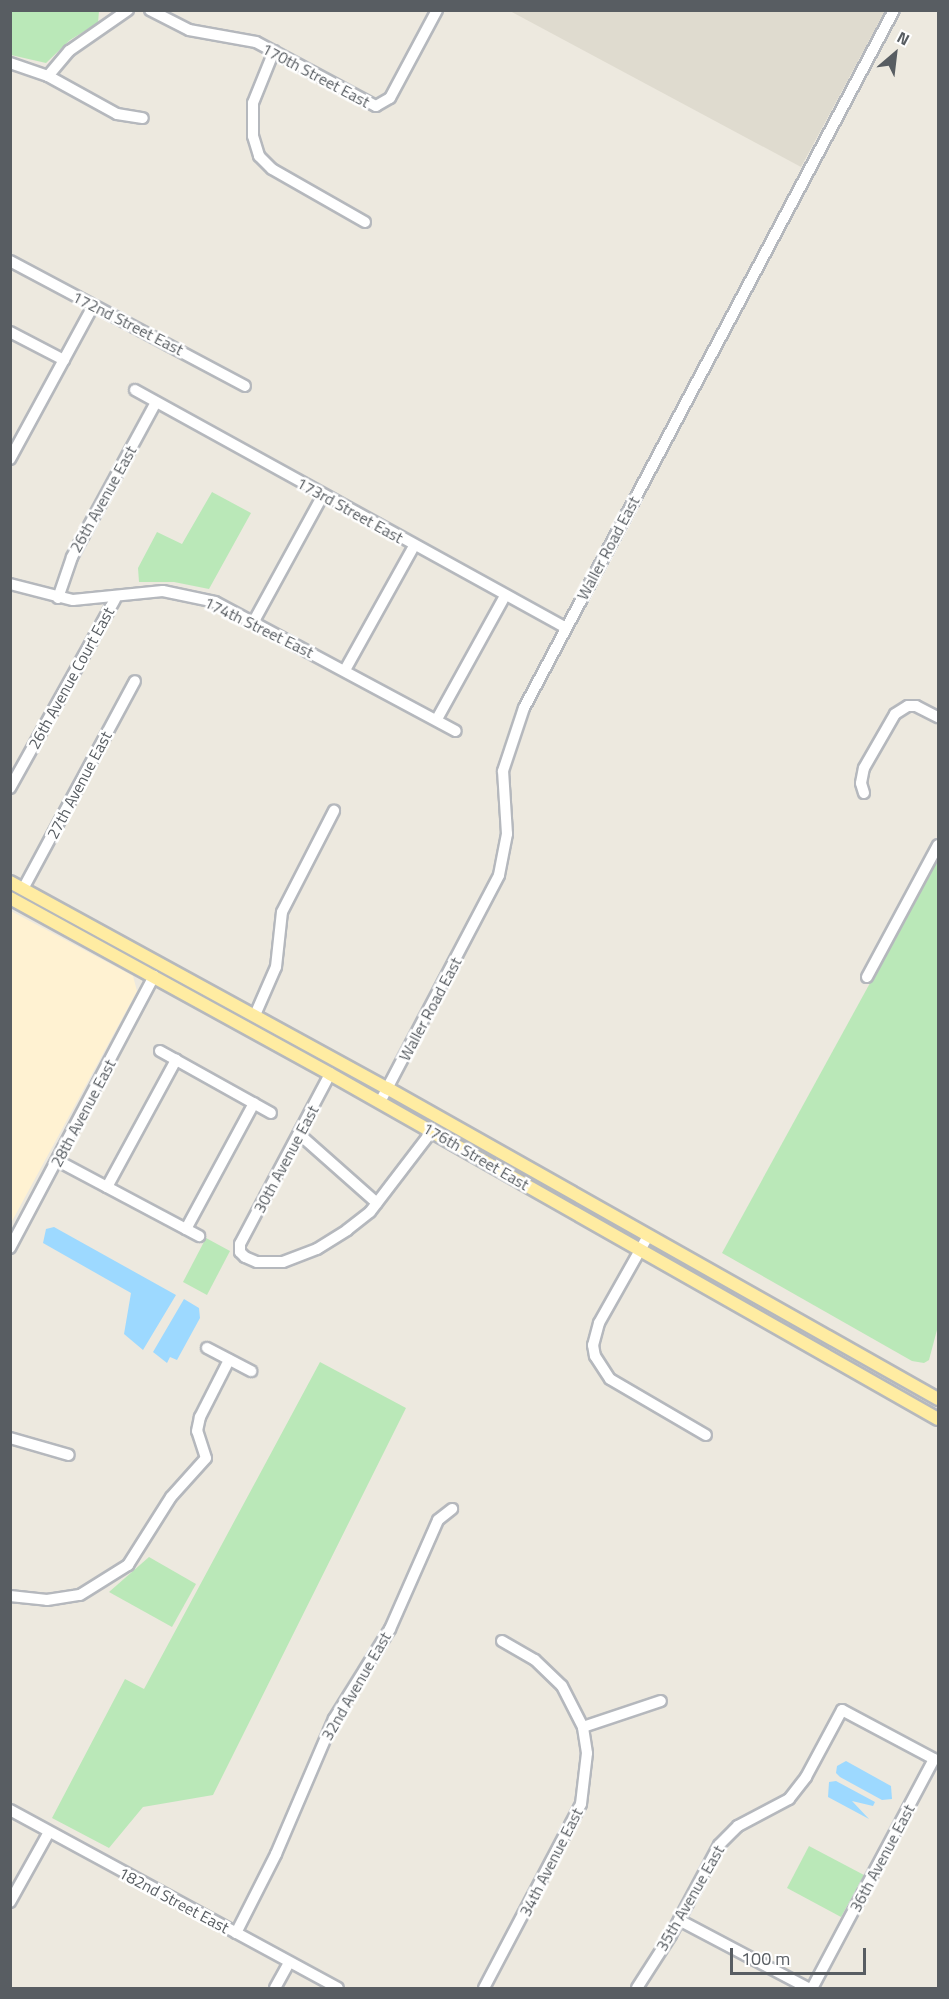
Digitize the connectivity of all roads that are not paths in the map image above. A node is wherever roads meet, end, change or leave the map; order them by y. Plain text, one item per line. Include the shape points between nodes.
1 (107, 10) edge
2 (128, 10) edge
3 (150, 10) edge
4 (437, 10) edge
5 (894, 10) edge
6 (116, 20) junction
7 (274, 51) junction
8 (10, 63) edge
9 (48, 76) junction
10 (143, 118) dead end
11 (365, 222) dead end
12 (10, 261) edge
13 (93, 306) junction
14 (10, 332) edge
15 (64, 360) junction
16 (244, 386) dead end
17 (135, 390) dead end
18 (156, 402) junction
19 (14, 444) edge
20 (10, 459) edge
21 (323, 495) junction
22 (414, 546) junction
23 (10, 584) edge
24 (505, 596) junction
25 (58, 598) junction
26 (115, 599) junction
27 (254, 621) junction
28 (566, 628) junction
29 (345, 670) junction
30 (135, 681) dead end
31 (939, 717) edge
32 (437, 719) junction
33 (456, 731) dead end
34 (10, 788) edge
35 (864, 794) dead end
36 (334, 812) dead end
37 (939, 845) edge
38 (10, 882) edge
39 (23, 889) junction
40 (10, 898) edge
41 (154, 976) junction
42 (867, 977) dead end
43 (216, 994) junction
44 (255, 1015) junction
45 (160, 1051) dead end
46 (176, 1060) junction
47 (330, 1074) junction
48 (387, 1088) junction
49 (380, 1102) junction
50 (254, 1103) junction
51 (271, 1113) dead end
52 (432, 1131) junction
53 (299, 1134) junction
54 (58, 1161) junction
55 (106, 1187) junction
56 (377, 1203) junction
57 (186, 1229) junction
58 (199, 1236) dead end
59 (648, 1236) junction
60 (10, 1248) edge
61 (640, 1249) junction
62 (207, 1348) dead end
63 (229, 1360) junction
64 (251, 1371) dead end
65 (939, 1399) edge
66 (939, 1419) edge
67 (706, 1435) dead end
68 (10, 1438) edge
69 (69, 1455) dead end
70 (452, 1509) dead end
71 (10, 1596) edge
72 (502, 1641) dead end
73 (661, 1701) dead end
74 (583, 1727) junction
75 (934, 1759) joint
76 (10, 1810) edge
77 (49, 1832) junction
78 (10, 1902) edge
79 (679, 1920) junction
80 (236, 1933) junction
81 (289, 1963) junction
82 (275, 1989) edge
83 (338, 1989) edge
84 (484, 1989) edge
85 (637, 1989) edge
86 (810, 1989) edge

1 - 6 street
2 - 6 street
3 - 7 street, 170th Street East via 189,30 244,38
4 - 7 street, 170th Street East via 390,98 380,106 372,106
5 - 28 street, Waller Road East
6 - 9 street via 69,51
7 - 11 street via 253,103 253,136 259,156 272,169
8 - 9 street
9 - 10 street via 117,114
12 - 13 street, 172nd Street East
13 - 15 street
13 - 16 street, 172nd Street East
14 - 15 street
15 - 19 street
17 - 18 street, 173rd Street East
18 - 21 street, 173rd Street East
18 - 25 street, 26th Avenue East via 72,557
19 - 20 street
21 - 22 street, 173rd Street East
21 - 27 street
22 - 24 street, 173rd Street East
22 - 29 street
23 - 25 street, 174th Street East
24 - 28 street, 173rd Street East
24 - 32 street
25 - 26 street, 174th Street East
26 - 27 street, 174th Street East via 163,591 184,594 215,602
26 - 34 street, 26th Avenue Court East
27 - 29 street, 174th Street East
28 - 48 street, Waller Road East via 507,752 502,793 507,834 496,883
29 - 32 street, 174th Street East
30 - 39 street, 27th Avenue East
31 - 35 street via 916,706 902,708 864,768
32 - 33 street, 174th Street East
36 - 44 street via 282,912 276,967
37 - 42 street
38 - 39 main road, 176th Street East
39 - 43 main road, 176th Street East
40 - 41 main road, 176th Street East
41 - 43 main road via 162,973 203,995
41 - 47 main road, 176th Street East
41 - 54 street, 28th Avenue East
43 - 44 main road, 176th Street East
44 - 48 main road, 176th Street East
45 - 46 street
46 - 50 street
46 - 55 street
47 - 49 main road, 176th Street East
47 - 53 street, 30th Avenue East
48 - 49 street, Waller Road East
48 - 59 main road, 176th Street East
49 - 52 main road, 176th Street East
50 - 51 street
50 - 57 street
52 - 56 street
52 - 61 main road, 176th Street East
53 - 56 street
53 - 56 street, 30th Avenue East via 240,1244 245,1257 257,1262 283,1262 317,1249
54 - 55 street
54 - 60 street, 28th Avenue East
55 - 57 street
57 - 58 street
59 - 61 street
59 - 65 main road, 176th Street East
61 - 66 main road, 176th Street East
61 - 67 street via 596,1330 593,1346 597,1361 610,1379
62 - 63 street
63 - 64 street
63 - 71 street via 200,1417 197,1431 206,1458 171,1497 128,1565 80,1595 47,1600
68 - 69 street
70 - 80 street, 32nd Avenue East via 438,1520 390,1629 334,1719 276,1854
72 - 74 street via 535,1660 562,1686
73 - 74 street
74 - 84 street, 34th Avenue East via 587,1764 581,1804
75 - 79 street, 35th Avenue East via 842,1710 806,1777 789,1799 738,1826 719,1845
75 - 86 street, 36th Avenue East
76 - 77 street, 182nd Street East
77 - 78 street
77 - 80 street, 182nd Street East
79 - 85 street, 35th Avenue East
79 - 86 street
80 - 81 street, 182nd Street East
81 - 82 street
81 - 83 street, 182nd Street East

